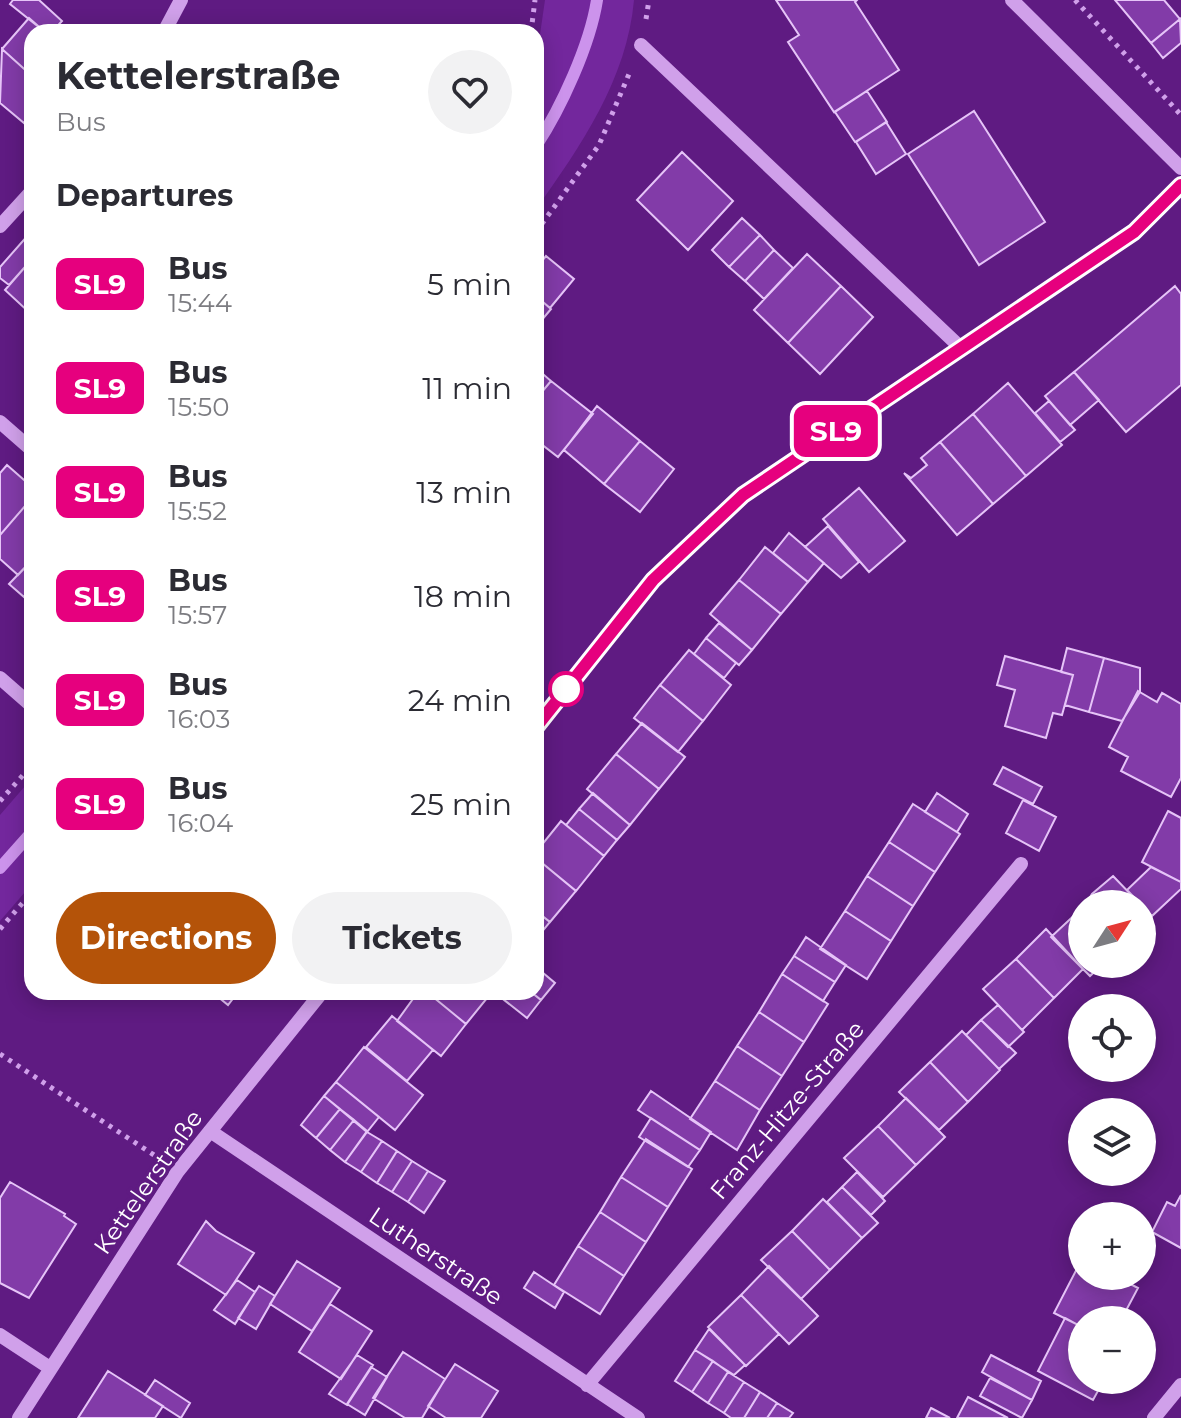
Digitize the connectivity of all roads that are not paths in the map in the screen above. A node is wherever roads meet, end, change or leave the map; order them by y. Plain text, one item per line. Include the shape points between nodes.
1 (181, 0) edge
2 (1012, 0) edge
3 (1021, 0) edge
4 (1029, 14) junction
5 (168, 24) edge
6 (641, 45) road end
7 (1181, 168) edge
8 (1181, 185) edge
9 (24, 200) edge
10 (0, 226) edge
11 (960, 347) junction
12 (0, 422) edge
13 (24, 443) edge
14 (0, 678) edge
15 (24, 699) edge
16 (544, 717) edge
17 (1021, 864) dead end
18 (316, 1000) edge
19 (210, 1131) junction
20 (0, 1335) edge
21 (50, 1368) junction
22 (587, 1385) junction
23 (1181, 1385) edge
24 (19, 1418) edge
25 (638, 1418) edge
26 (1154, 1418) edge

1 - 5 street
2 - 4 street
3 - 4 street
4 - 7 street
6 - 11 street
8 - 11 street via 1134,232
9 - 10 street
11 - 16 street via 743,495 653,580
12 - 13 street
14 - 15 street
17 - 22 street, Franz-Hitze-Straße
18 - 19 street, Kettelerstraße
19 - 21 street, Kettelerstraße via 178,1171
19 - 22 street, Lutherstraße
20 - 21 street
21 - 24 street, Kettelerstraße
22 - 25 street, Lutherstraße
23 - 26 street

